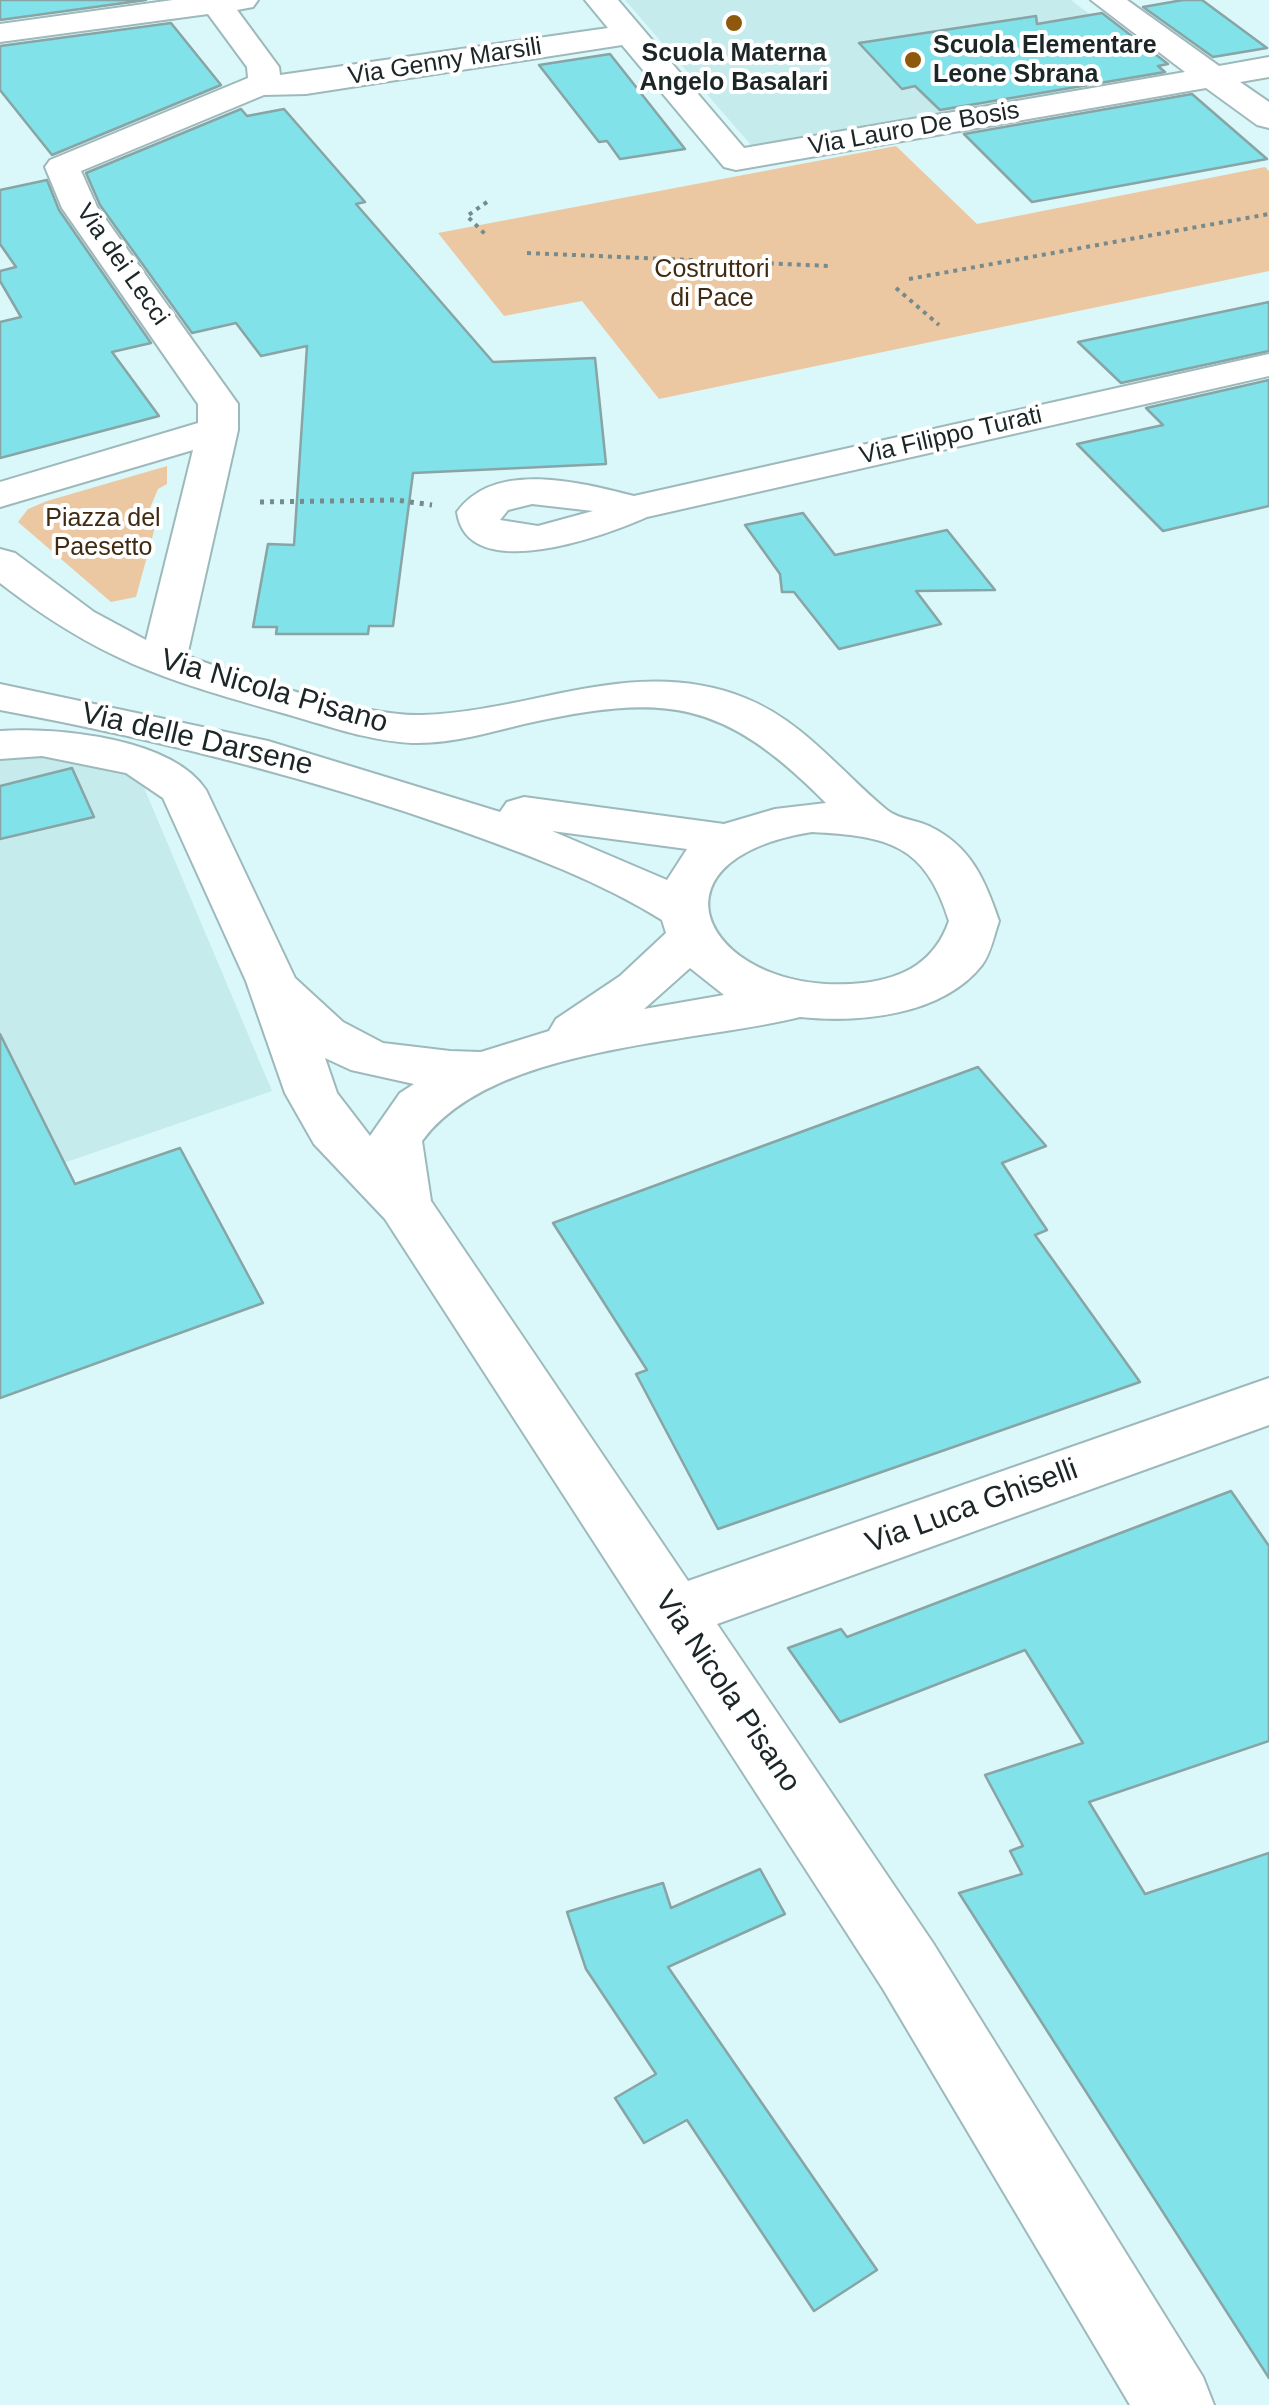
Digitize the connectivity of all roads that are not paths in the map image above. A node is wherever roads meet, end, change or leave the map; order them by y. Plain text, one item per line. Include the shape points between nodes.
1 (601, 0) edge
2 (1106, 0) edge
3 (224, 1) edge
4 (0, 33) edge
5 (631, 34) junction
6 (1269, 67) edge
7 (1212, 76) junction
8 (259, 85) junction
9 (1269, 118) edge
10 (1269, 365) edge
11 (218, 430) junction
12 (0, 495) edge
13 (478, 512) road end
14 (0, 562) edge
15 (0, 605) edge
16 (80, 622) junction
17 (163, 663) junction
18 (0, 697) edge
19 (748, 716) junction
20 (0, 744) edge
21 (393, 789) junction
22 (874, 824) junction
23 (739, 835) junction
24 (688, 924) junction
25 (271, 981) junction
26 (794, 1001) junction
27 (554, 1045) junction
28 (483, 1070) junction
29 (404, 1205) junction
30 (1269, 1401) edge
31 (674, 1613) junction
32 (1175, 2405) edge

1 - 5 street
2 - 7 street
3 - 4 street
3 - 8 street via 263,67
5 - 7 street, Via Lauro De Bosis via 736,160
5 - 8 street, Via Genny Marsili via 306,84
6 - 7 street, Via Lauro De Bosis
7 - 9 street
8 - 11 street, Via dei Lecci via 62,166 80,208 215,396
10 - 13 street, Via Filippo Turati via 634,508 536,493 490,500
11 - 12 street
11 - 17 street, Via dei Lecci
14 - 16 street, Via Nicola Pisano
15 - 16 street
16 - 17 street, Via Nicola Pisano
17 - 19 street, Via Nicola Pisano via 399,728 440,728 630,691 689,694
18 - 21 street, Via delle Darsene via 157,726
19 - 22 street, Via Nicola Pisano via 805,755
19 - 23 street, Via Nicola Pisano via 766,782
20 - 25 street via 42,742 141,762 166,775 193,804
21 - 23 street, Via delle Darsene via 572,820
21 - 24 street, Via delle Darsene via 617,873
22 - 23 street, Via Nicola Pisano via 812,817
22 - 26 street, Via Nicola Pisano via 927,845 953,868 974,913 964,950 909,993 854,1005
23 - 24 street, Via Nicola Pisano via 694,872 686,892
24 - 26 street, Via Nicola Pisano via 707,958 730,977
24 - 27 street, Via Nicola Pisano via 638,988
25 - 28 street via 309,1026 342,1048 389,1063
25 - 29 street via 299,1066 333,1131
26 - 27 street, Via Nicola Pisano
27 - 28 street, Via Nicola Pisano
28 - 29 street, Via Nicola Pisano via 431,1097 396,1134
29 - 31 street, Via Nicola Pisano
30 - 31 street, Via Luca Ghiselli
31 - 32 street, Via Nicola Pisano via 908,1966

